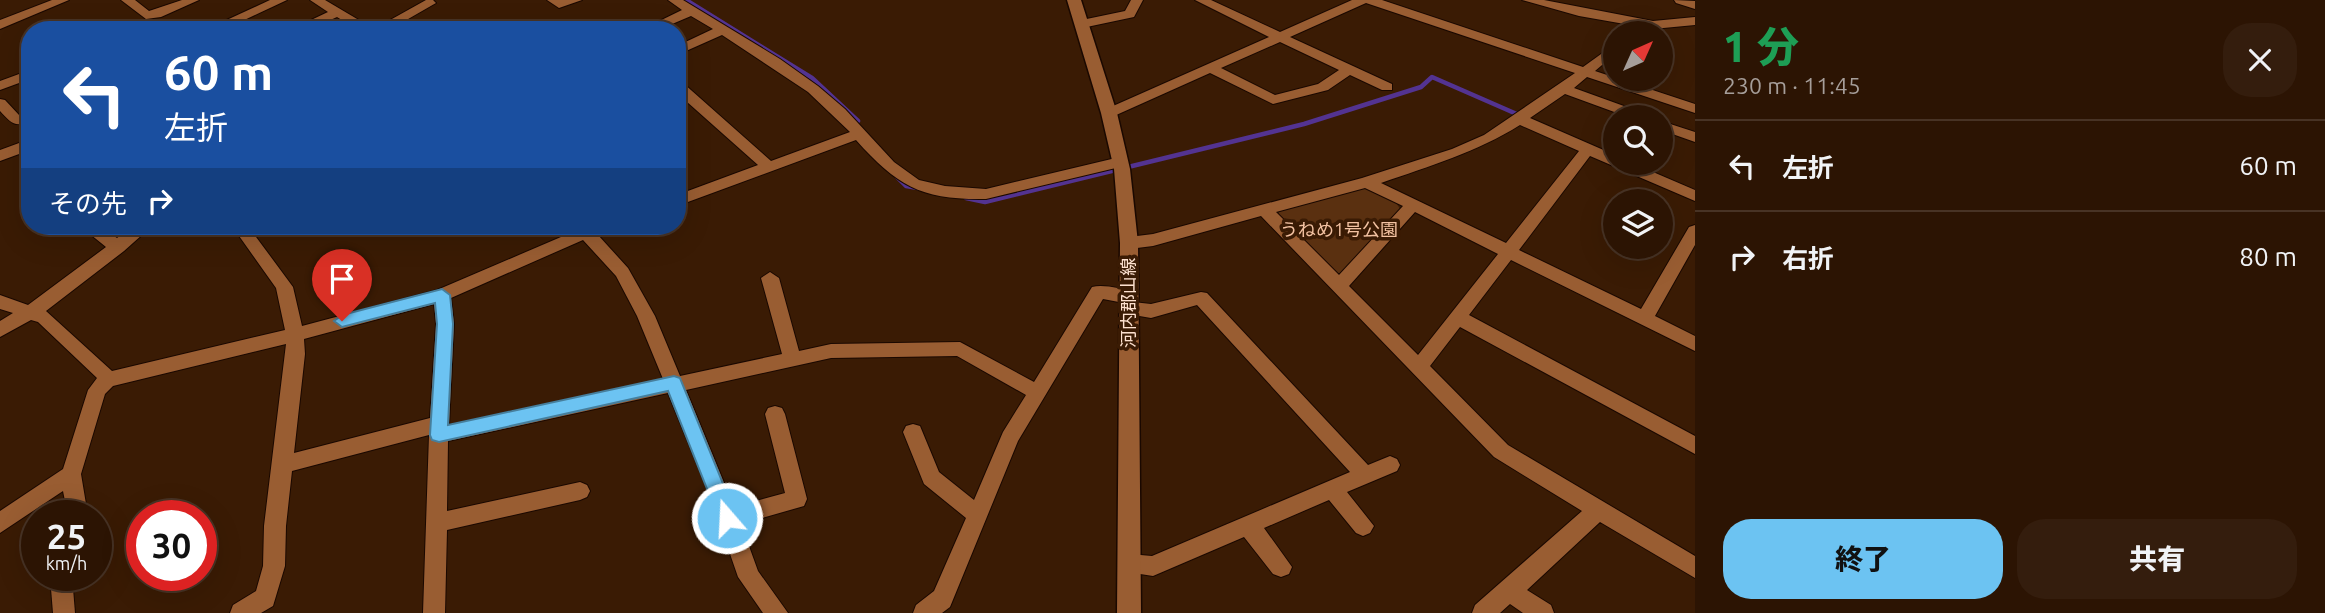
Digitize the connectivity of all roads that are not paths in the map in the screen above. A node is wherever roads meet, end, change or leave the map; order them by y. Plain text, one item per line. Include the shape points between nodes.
1 (63, 0) edge
2 (127, 0) edge
3 (193, 0) edge
4 (281, 0) edge
5 (553, 0) edge
6 (576, 0) edge
7 (674, 0) edge
8 (1074, 0) edge
9 (1137, 0) edge
10 (1201, 0) edge
11 (1362, 0) edge
12 (1370, 0) edge
13 (1528, 0) edge
14 (1681, 0) edge
15 (430, 3) dead end
16 (331, 5) edge
17 (1695, 5) edge
18 (691, 11) junction
19 (232, 21) edge
20 (309, 21) edge
21 (355, 21) edge
22 (396, 21) edge
23 (668, 21) edge
24 (1633, 21) edge
25 (1695, 21) edge
26 (1673, 23) edge
27 (1082, 24) junction
28 (0, 25) edge
29 (722, 30) junction
30 (1282, 36) junction
31 (686, 47) edge
32 (1603, 57) edge
33 (1211, 68) junction
34 (1350, 69) junction
35 (1583, 72) junction
36 (21, 78) edge
37 (0, 86) edge
38 (1387, 87) dead end
39 (1564, 89) junction
40 (686, 93) edge
41 (0, 103) edge
42 (1608, 105) edge
43 (1695, 109) edge
44 (1109, 113) junction
45 (1522, 116) junction
46 (21, 119) edge
47 (1673, 129) edge
48 (860, 133) junction
49 (1695, 137) edge
50 (21, 148) edge
51 (1588, 149) junction
52 (0, 156) edge
53 (1603, 156) edge
54 (769, 167) junction
55 (1122, 169) junction
56 (1647, 175) edge
57 (1367, 182) junction
58 (1695, 196) edge
59 (686, 198) edge
60 (1413, 205) junction
61 (1264, 210) junction
62 (101, 235) edge
63 (133, 235) edge
64 (246, 235) edge
65 (570, 235) edge
66 (588, 235) edge
67 (1692, 242) edge
68 (1129, 243) junction
69 (118, 247) junction
70 (1508, 252) junction
71 (770, 278) dead end
72 (1338, 287) junction
73 (442, 295) junction
74 (0, 302) edge
75 (1128, 302) junction
76 (32, 311) junction
77 (1457, 317) junction
78 (1644, 319) junction
79 (0, 330) edge
80 (295, 335) junction
81 (1695, 344) edge
82 (792, 359) junction
83 (1418, 368) junction
84 (107, 380) junction
85 (674, 383) junction
86 (1038, 393) junction
87 (775, 414) dead end
88 (439, 430) junction
89 (913, 432) dead end
90 (1695, 446) edge
91 (282, 465) junction
92 (1390, 465) dead end
93 (71, 474) junction
94 (1365, 475) junction
95 (1332, 489) junction
96 (580, 491) dead end
97 (75, 500) edge
98 (1597, 511) junction
99 (977, 515) junction
100 (727, 518) junction
101 (1, 521) edge
102 (436, 523) junction
103 (1248, 526) junction
104 (1363, 526) dead end
105 (1129, 564) junction
106 (1281, 567) dead end
107 (1695, 568) edge
108 (62, 591) edge
109 (1509, 591) junction
110 (64, 613) edge
111 (241, 613) edge
112 (434, 613) edge
113 (777, 613) edge
114 (924, 613) edge
115 (1129, 613) edge
116 (1483, 613) edge
117 (1543, 613) edge

1 - 28 street
2 - 3 street via 146,15
4 - 19 street
5 - 6 street via 559,4
7 - 18 street
8 - 27 main road, 河内郡山線
9 - 27 street via 1130,14
10 - 30 street
11 - 30 street
12 - 35 street
13 - 24 street
14 - 17 street
15 - 22 street
16 - 20 street
16 - 21 street
18 - 23 street
18 - 29 street
25 - 26 street
27 - 44 main road, 河内郡山線
29 - 31 street
29 - 48 street via 806,84
30 - 33 street
30 - 34 street
32 - 35 street
33 - 34 street via 1273,100 1323,86
33 - 44 street
34 - 38 street
35 - 39 street
35 - 43 street
36 - 37 street
39 - 42 street
39 - 45 street
40 - 54 street
41 - 46 street via 17,121
44 - 55 main road, 河内郡山線
45 - 51 street
45 - 57 street via 1457,152
47 - 49 street
48 - 54 street
48 - 55 street via 905,179 965,193 986,194
50 - 52 street
51 - 53 street
51 - 70 street
54 - 59 street
55 - 68 main road, 河内郡山線
56 - 58 street
57 - 60 street
57 - 61 street
60 - 70 street
60 - 72 street
61 - 68 street
61 - 72 street
62 - 69 street
63 - 69 street
64 - 80 street via 284,287
65 - 73 street
66 - 85 street via 622,272
67 - 78 street
68 - 75 main road, 河内郡山線
69 - 76 street
70 - 77 street
70 - 78 street
71 - 82 street
72 - 83 street
73 - 80 street
73 - 88 street via 445,324
74 - 76 street
75 - 86 street via 1098,292
75 - 94 street via 1151,311 1201,298
75 - 105 main road, 河内郡山線
76 - 79 street
76 - 84 street via 58,328
77 - 83 street
77 - 90 street
78 - 81 street
80 - 84 street
80 - 91 street
82 - 85 street
82 - 86 street via 831,351 960,349
83 - 98 street via 1501,451
84 - 93 street via 97,390
85 - 88 street
85 - 100 street
86 - 99 street via 1010,438
87 - 100 street via 797,499
88 - 91 street
88 - 102 street
89 - 99 street via 931,478
91 - 111 street via 274,566 265,598
92 - 94 street
93 - 97 street
93 - 101 street
94 - 95 street
95 - 103 street
95 - 104 street
96 - 102 street
98 - 107 street
98 - 109 street
99 - 114 street via 942,599
100 - 113 street via 749,577
102 - 112 street
103 - 105 street via 1153,566
103 - 106 street
105 - 115 main road, 河内郡山線
108 - 110 street
109 - 116 street
109 - 117 street

